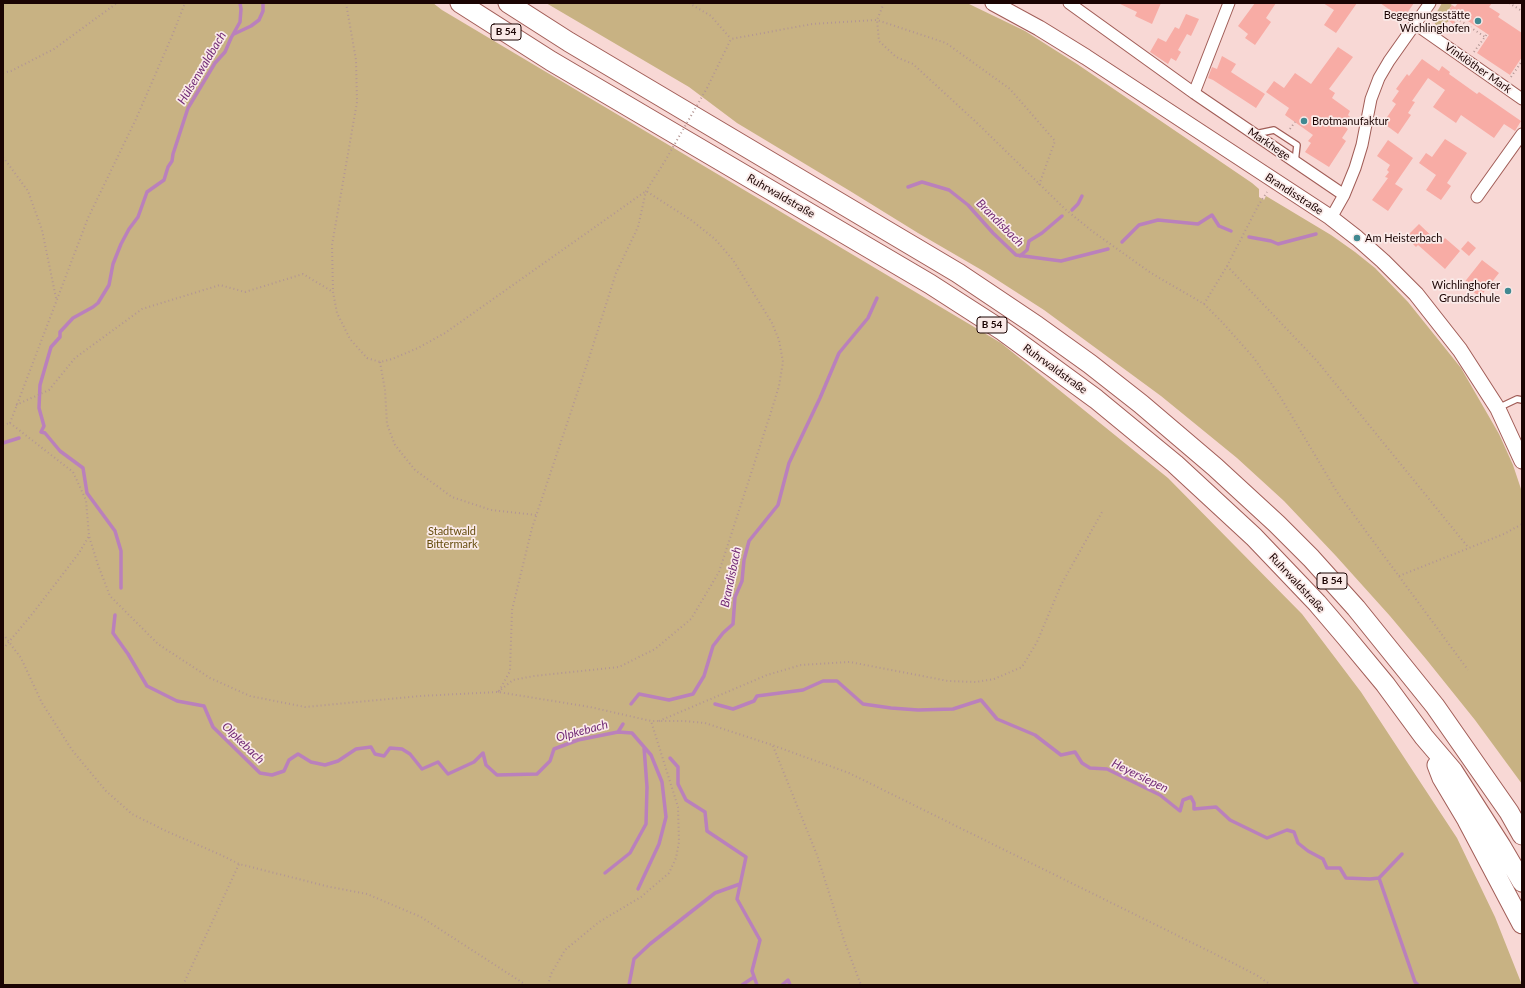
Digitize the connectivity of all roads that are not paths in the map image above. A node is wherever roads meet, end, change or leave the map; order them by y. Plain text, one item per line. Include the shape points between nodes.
1 (460, 3) edge
2 (508, 3) edge
3 (993, 3) edge
4 (1070, 3) edge
5 (1229, 3) edge
6 (1430, 3) edge
7 (1415, 24) junction
8 (1194, 93) junction
9 (1522, 99) edge
10 (1522, 134) edge
11 (1255, 135) junction
12 (1295, 162) junction
13 (1344, 195) junction
14 (1477, 197) dead end
15 (1331, 218) junction
16 (1522, 400) edge
17 (1498, 409) junction
18 (1522, 461) edge
19 (1435, 706) junction
20 (1424, 737) junction
21 (1522, 815) edge
22 (1522, 835) edge
23 (1522, 882) edge
24 (1522, 924) edge

1 - 20 highway, Ruhrwaldstraße / B 54 via 558,65 930,284 1003,332 1096,399 1175,464 1254,537 1346,637
2 - 19 highway, B 54 via 958,274 1090,364 1170,428 1277,524 1356,608
3 - 15 street, Brandisstraße via 1086,57
4 - 8 street, Markhege
5 - 8 street
6 - 7 street
7 - 9 street, Vinklöther Mark
7 - 13 street via 1379,78 1371,99 1362,145
8 - 11 street, Markhege
10 - 14 street
11 - 12 street, Markhege
11 - 12 lane via 1274,130 1297,145
12 - 13 street, Markhege
13 - 15 street
15 - 17 street, Brandisstraße via 1384,261 1416,294 1460,350
16 - 17 lane via 1517,399
17 - 18 street, Brandisstraße
19 - 21 highway via 1479,750
19 - 22 highway, B 54 via 1505,806
20 - 23 highway, Ruhrwaldstraße / B 54 via 1453,771
20 - 24 highway via 1442,778

